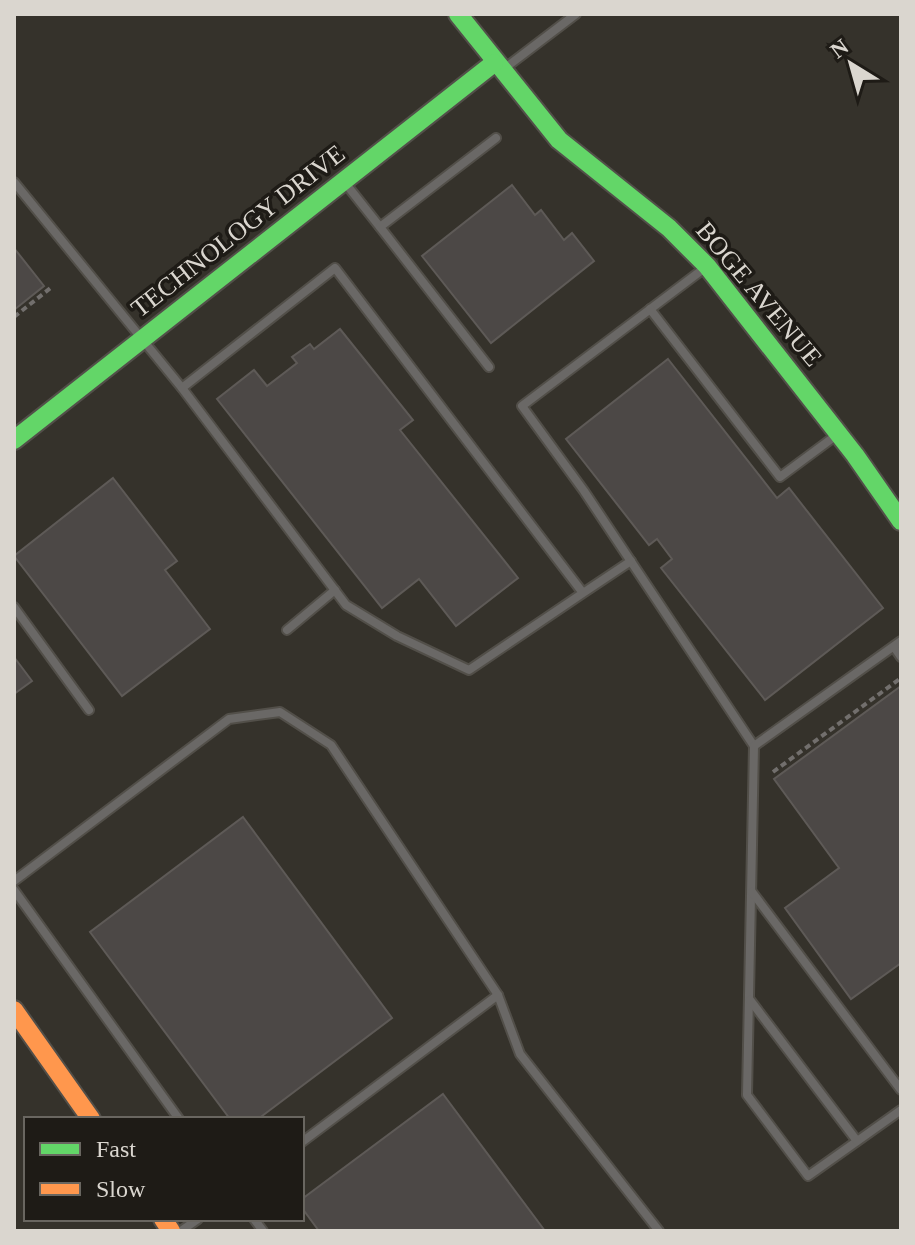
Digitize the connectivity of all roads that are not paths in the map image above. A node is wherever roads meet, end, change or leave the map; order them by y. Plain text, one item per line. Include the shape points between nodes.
1 (458, 14) edge
2 (576, 14) edge
3 (498, 67) junction
4 (496, 138) dead end
5 (344, 181) junction
6 (14, 182) edge
7 (380, 227) junction
8 (707, 266) junction
9 (650, 309) junction
10 (142, 339) junction
11 (489, 367) dead end
12 (182, 388) junction
13 (838, 434) junction
14 (14, 440) edge
15 (901, 521) edge
16 (631, 561) junction
17 (335, 590) junction
18 (583, 593) junction
19 (14, 607) edge
20 (287, 630) dead end
21 (897, 644) edge
22 (901, 657) edge
23 (89, 710) dead end
24 (754, 746) junction
25 (14, 881) edge
26 (14, 890) edge
27 (751, 892) junction
28 (498, 995) junction
29 (749, 999) junction
30 (14, 1010) edge
31 (901, 1090) edge
32 (901, 1110) edge
33 (90, 1117) edge
34 (178, 1117) edge
35 (304, 1140) edge
36 (857, 1141) junction
37 (659, 1231) edge

1 - 3 street, BOGE AVENUE
2 - 3 lane
3 - 5 street, TECHNOLOGY DRIVE
3 - 8 street, BOGE AVENUE via 559,140 669,228
4 - 7 lane
5 - 7 lane
5 - 10 street, TECHNOLOGY DRIVE
6 - 10 lane
7 - 11 lane
8 - 9 lane
8 - 13 street, BOGE AVENUE
9 - 13 lane via 780,477
9 - 16 lane via 522,406
10 - 12 lane
10 - 14 street, TECHNOLOGY DRIVE
12 - 17 lane
12 - 18 lane via 335,268
13 - 15 street, BOGE AVENUE
16 - 18 lane
16 - 24 lane
17 - 18 lane via 346,605 397,636 469,670
17 - 20 lane
19 - 23 lane
21 - 22 lane
21 - 24 lane
24 - 27 lane
25 - 28 lane via 229,719 280,712 331,745
26 - 34 lane
27 - 29 lane
27 - 31 lane
28 - 35 lane
28 - 37 lane via 520,1054
29 - 36 lane
29 - 36 lane via 747,1095 808,1176
30 - 33 street
32 - 36 lane

